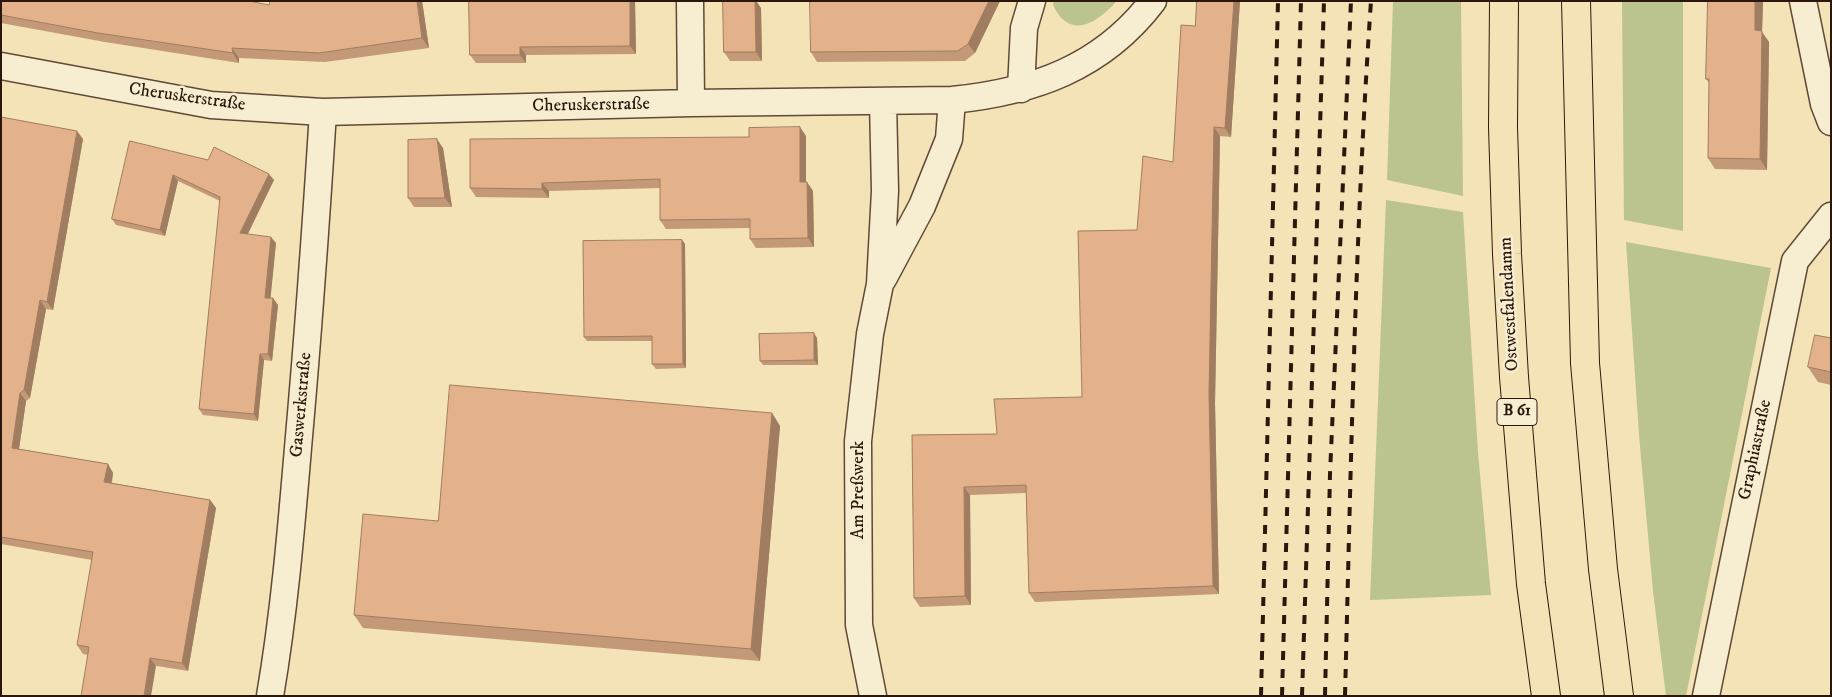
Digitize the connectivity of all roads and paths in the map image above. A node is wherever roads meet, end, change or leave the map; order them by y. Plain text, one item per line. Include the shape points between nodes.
1 (690, 1) edge
2 (1032, 1) edge
3 (1153, 1) edge
4 (1504, 1) edge
5 (1576, 1) edge
6 (1802, 1) edge
7 (1, 66) edge
8 (1021, 89) junction
9 (952, 100) junction
10 (883, 101) junction
11 (691, 103) junction
12 (323, 112) junction
13 (1831, 122) edge
14 (1831, 216) edge
15 (880, 284) junction
16 (270, 696) edge
17 (873, 696) edge
18 (1546, 696) edge
19 (1619, 696) edge
20 (1706, 696) edge

1 - 11 street
2 - 8 street via 1024,28
3 - 8 street, Cheruskerstraße via 1114,43 1070,71
4 - 18 highway, Ostwestfalendamm / B 61 via 1503,127 1514,377 1531,584
5 - 19 highway via 1585,363 1602,569
6 - 13 street via 1824,104
7 - 12 street, Cheruskerstraße via 212,105
8 - 9 street, Cheruskerstraße
9 - 10 street, Cheruskerstraße
9 - 15 street, Am Preßwerk via 949,139 922,206
10 - 11 street, Cheruskerstraße
10 - 15 street, Am Preßwerk
11 - 12 street, Cheruskerstraße
12 - 16 street, Gaswerkstraße via 297,468
14 - 20 street, Graphiastraße via 1795,261
15 - 17 street, Am Preßwerk via 870,334 858,441 859,625

